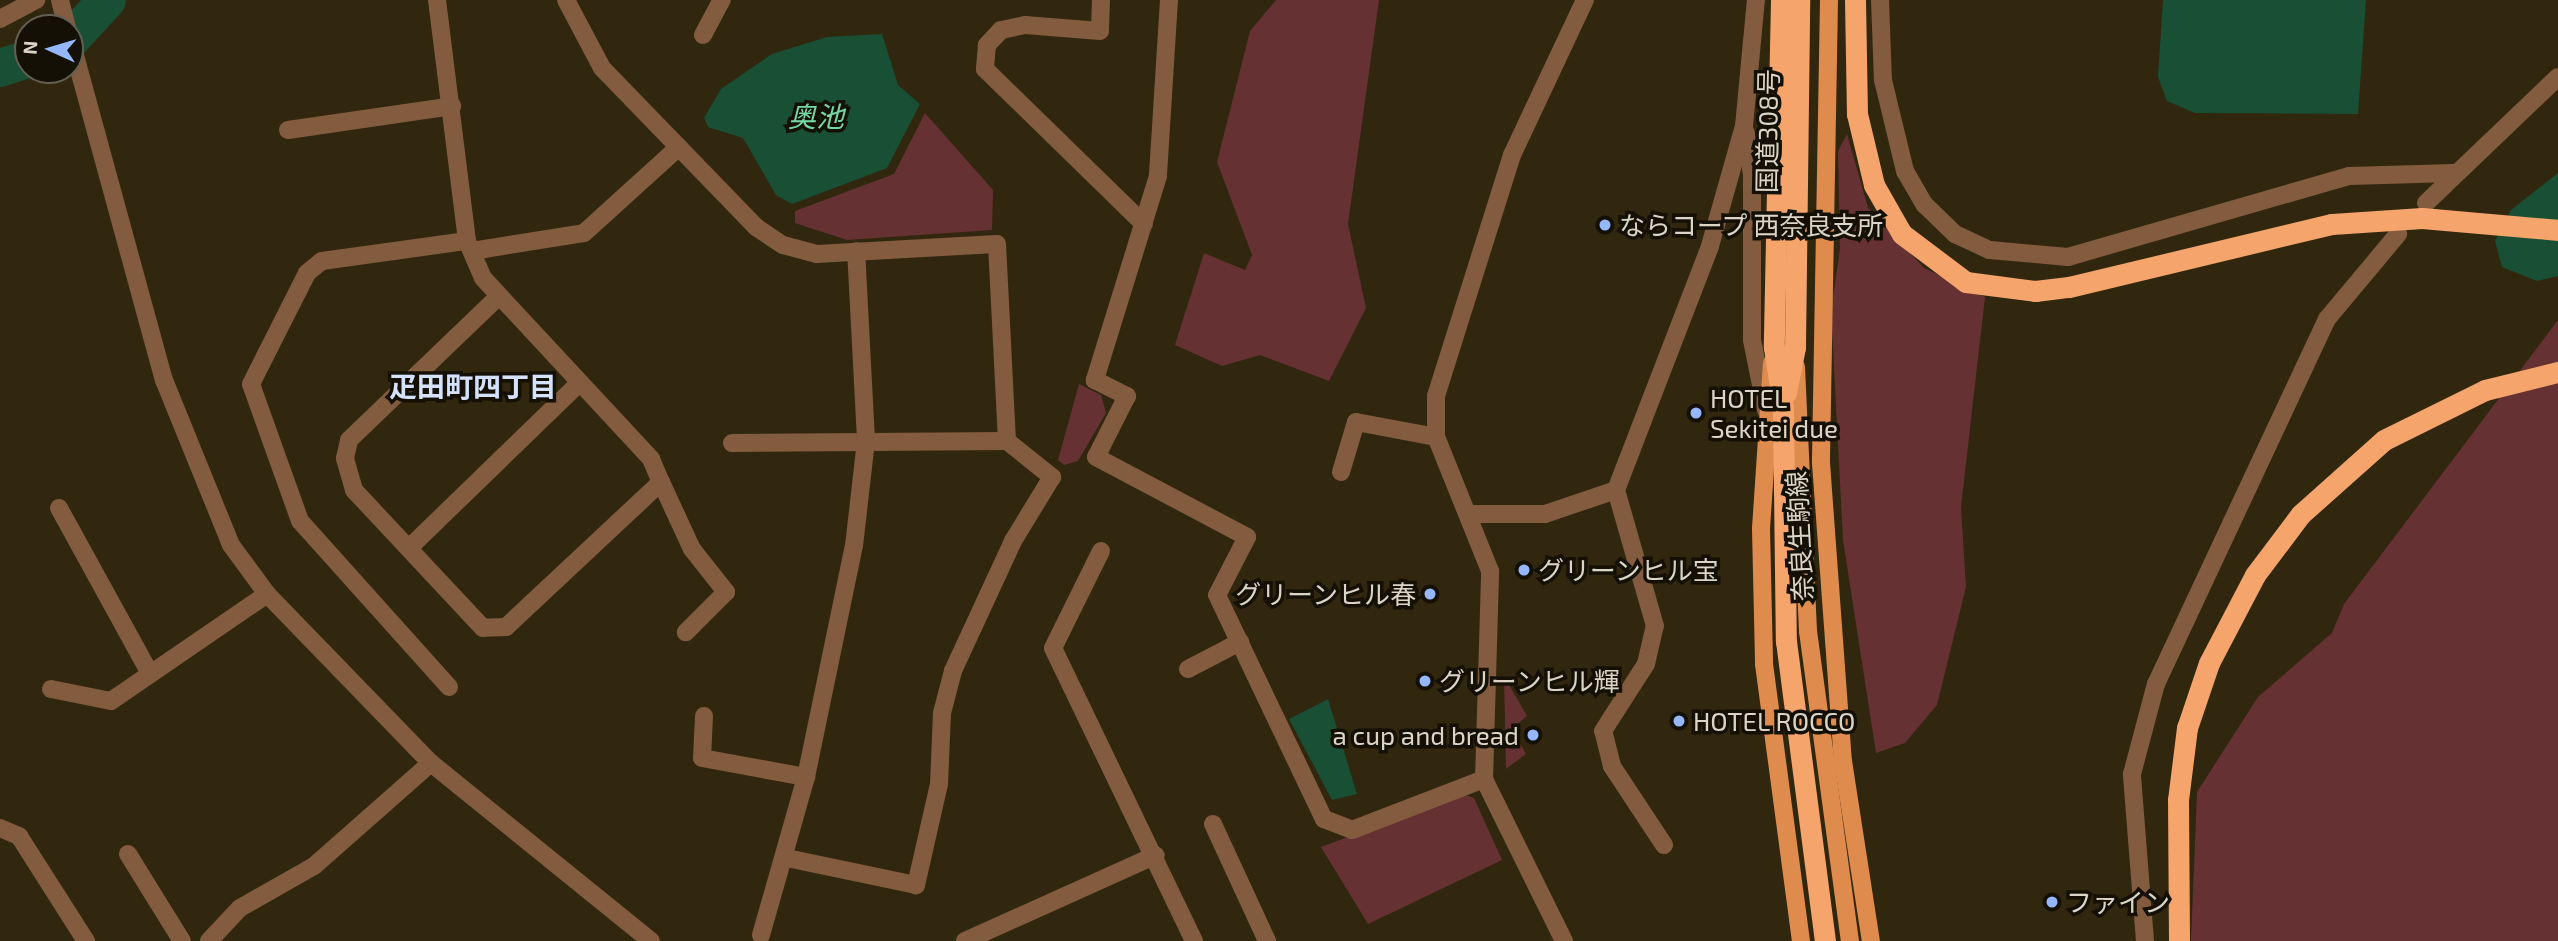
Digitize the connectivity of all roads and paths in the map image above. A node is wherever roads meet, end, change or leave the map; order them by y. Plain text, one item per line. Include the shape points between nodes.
1 (36, 0) edge
2 (437, 0) edge
3 (566, 0) edge
4 (722, 0) edge
5 (1101, 0) edge
6 (1169, 0) edge
7 (1585, 0) edge
8 (1756, 0) edge
9 (1781, 0) edge
10 (1799, 0) edge
11 (1829, 0) edge
12 (1855, 0) edge
13 (1880, 0) edge
14 (0, 19) edge
15 (703, 34) dead end
16 (2558, 77) edge
17 (83, 84) edge
18 (452, 106) junction
19 (1744, 126) junction
20 (288, 130) dead end
21 (678, 147) junction
22 (2453, 173) junction
23 (2426, 204) dead end
24 (1144, 224) junction
25 (2558, 230) edge
26 (2398, 234) dead end
27 (470, 246) junction
28 (856, 251) junction
29 (497, 298) junction
30 (1784, 347) junction
31 (2558, 372) edge
32 (579, 383) junction
33 (1775, 409) junction
34 (1436, 437) junction
35 (866, 440) junction
36 (1007, 441) junction
37 (732, 443) dead end
38 (1341, 472) dead end
39 (661, 482) junction
40 (1616, 490) junction
41 (59, 508) dead end
42 (1471, 514) junction
43 (410, 547) junction
44 (1101, 551) dead end
45 (267, 594) junction
46 (686, 632) dead end
47 (1240, 642) junction
48 (1188, 669) dead end
49 (149, 672) junction
50 (449, 687) dead end
51 (51, 689) dead end
52 (704, 716) dead end
53 (430, 763) junction
54 (806, 776) junction
55 (1484, 779) junction
56 (1213, 824) dead end
57 (0, 828) edge
58 (1664, 845) dead end
59 (128, 854) dead end
60 (1156, 855) junction
61 (787, 858) junction
62 (761, 935) dead end
63 (86, 941) edge
64 (182, 941) edge
65 (209, 941) edge
66 (651, 941) edge
67 (965, 941) edge
68 (1194, 941) edge
69 (1266, 941) edge
70 (1564, 941) edge
71 (1801, 941) edge
72 (1825, 941) edge
73 (1850, 941) edge
74 (1871, 941) edge
75 (2145, 941) edge
76 (2179, 941) edge

1 - 14 street
2 - 18 street
3 - 21 street via 602,68
4 - 15 street
5 - 24 street via 1100,31 1025,25 1001,30 987,45 985,69
6 - 24 street via 1158,176
7 - 34 street via 1512,155 1443,360
8 - 19 street
9 - 30 highway, 国道308号
10 - 30 highway, 国道308号
11 - 74 main road, 奈良生駒線 via 1821,463 1843,761
12 - 25 highway via 1857,114 1874,185 1902,234 1966,282 2035,292 2290,230 2452,219
13 - 22 street via 1883,80 1905,171 1925,205 1955,234 1990,250 2068,257 2349,176
16 - 22 street
17 - 45 street via 169,391 231,545
18 - 20 street
18 - 27 street
19 - 33 street via 1752,175 1752,340
19 - 40 street via 1710,246
21 - 27 street via 584,233
21 - 28 street via 756,227 783,246 817,254
22 - 23 street
24 - 47 street via 1096,380 1127,396 1096,457 1247,537 1217,595
26 - 75 street via 2327,319 2156,684 2132,774
27 - 29 street
27 - 50 street via 322,261 307,273 251,384 300,521
28 - 35 street
28 - 36 street via 997,244
29 - 32 street
29 - 43 street via 349,440 345,458 354,490
30 - 33 highway
30 - 73 main road, 奈良生駒線 via 1808,631
31 - 76 highway via 2485,390 2384,440 2301,514 2262,565 2223,631 2187,728 2178,800
32 - 39 street via 652,460
32 - 43 street
33 - 71 main road, 奈良生駒線 via 1764,664
33 - 72 highway via 1786,641
34 - 38 street via 1356,422
34 - 42 street
35 - 36 street
35 - 37 street
35 - 54 street via 854,546
36 - 61 street via 1052,477 1013,541 953,671 942,713 940,783 916,885
39 - 43 street via 506,627 483,628
39 - 46 street via 692,548 726,592
40 - 42 street via 1545,514
40 - 58 street via 1655,626 1646,664 1603,731 1612,766
41 - 49 street
42 - 55 street via 1490,571
44 - 60 street via 1053,648
45 - 49 street
45 - 53 street
47 - 48 street
47 - 55 street via 1324,819 1352,830
49 - 51 street via 111,701
52 - 54 street via 702,758
53 - 65 street via 314,866 240,908
53 - 66 street
54 - 61 street
55 - 70 street
56 - 69 street
57 - 63 street via 19,836
59 - 64 street
60 - 67 street
60 - 68 street
61 - 62 street

